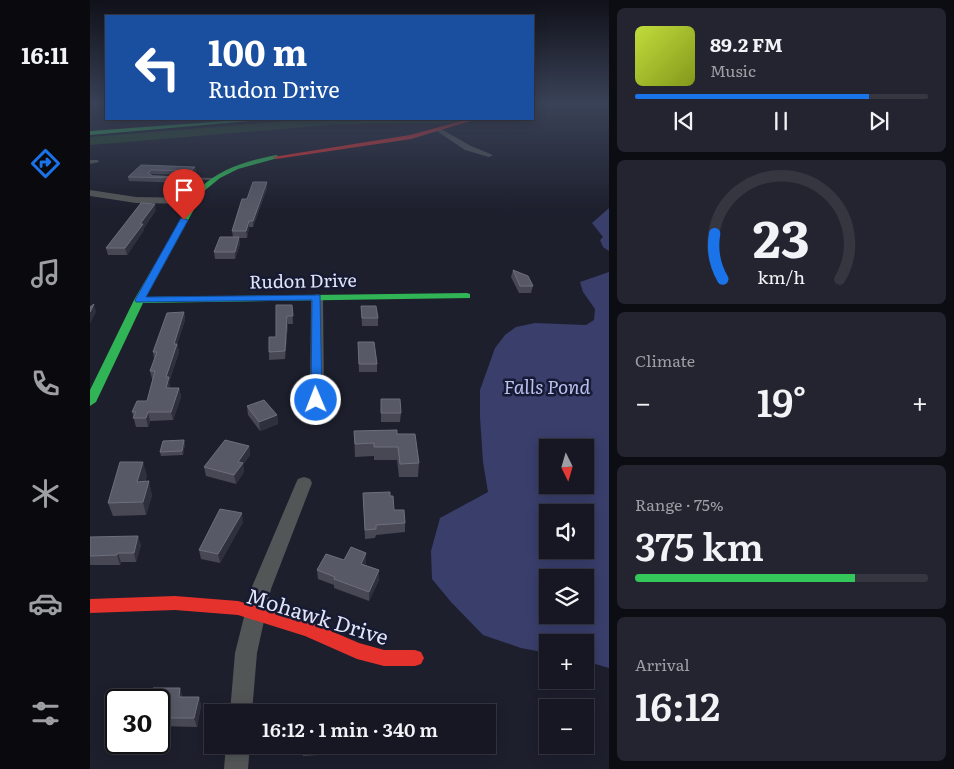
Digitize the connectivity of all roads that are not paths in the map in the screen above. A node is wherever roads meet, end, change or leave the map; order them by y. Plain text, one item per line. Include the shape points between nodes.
1 (383, 140) edge
2 (455, 140) edge
3 (490, 155) dead end
4 (153, 176) edge
5 (212, 179) junction
6 (90, 193) edge
7 (195, 201) junction
8 (467, 296) dead end
9 (317, 297) junction
10 (139, 300) junction
11 (91, 399) edge
12 (316, 400) dead end
13 (304, 483) dead end
14 (90, 606) edge
15 (254, 613) junction
16 (415, 658) dead end
17 (242, 704) edge
18 (237, 754) edge
19 (236, 769) edge

1 - 5 main road via 262,161
2 - 3 street
4 - 5 lane
5 - 7 main road
6 - 7 street via 136,200
7 - 10 main road
8 - 9 main road, Rudon Drive
9 - 10 main road, Rudon Drive
9 - 12 street
10 - 11 main road
13 - 15 street
14 - 15 main road, Mohawk Drive via 175,603 238,608
15 - 16 main road, Mohawk Drive via 308,629 357,651 384,658
15 - 17 street via 246,653
18 - 19 street

